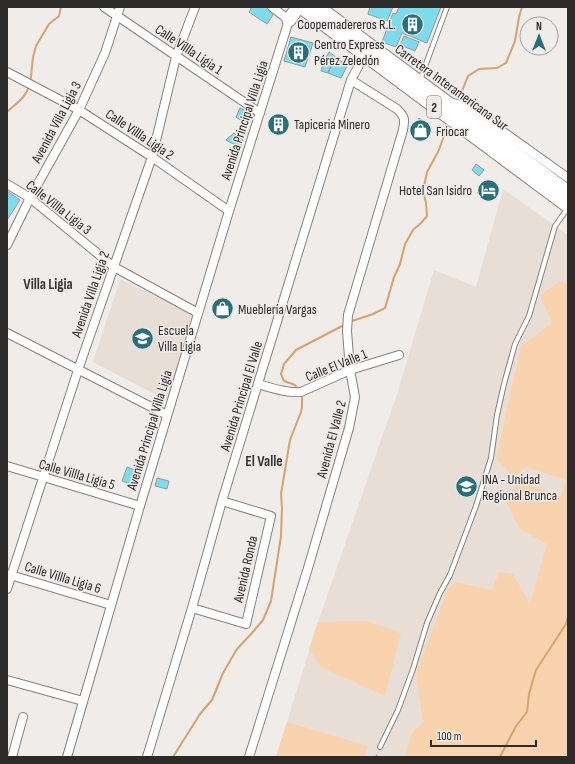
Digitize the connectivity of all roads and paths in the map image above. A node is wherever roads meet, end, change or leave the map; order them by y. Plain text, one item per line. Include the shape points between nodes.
1 (104, 7) edge
2 (120, 7) edge
3 (195, 7) edge
4 (272, 7) edge
5 (298, 7) edge
6 (301, 7) edge
7 (447, 7) edge
8 (325, 13) edge
9 (116, 16) junction
10 (289, 20) junction
11 (367, 50) junction
12 (176, 57) junction
13 (7, 72) edge
14 (352, 80) junction
15 (419, 82) junction
16 (446, 102) junction
17 (79, 110) junction
18 (260, 113) junction
19 (152, 157) junction
20 (568, 178) edge
21 (7, 184) edge
22 (568, 192) edge
23 (30, 198) junction
24 (568, 207) edge
25 (228, 211) junction
26 (7, 244) edge
27 (114, 267) junction
28 (198, 313) junction
29 (7, 333) edge
30 (399, 355) dead end
31 (78, 370) junction
32 (350, 370) junction
33 (258, 384) junction
34 (167, 415) junction
35 (7, 466) edge
36 (42, 477) junction
37 (222, 501) junction
38 (140, 506) junction
39 (9, 574) edge
40 (7, 588) edge
41 (111, 605) junction
42 (192, 608) junction
43 (7, 680) edge
44 (84, 701) junction
45 (23, 717) dead end
46 (380, 747) dead end
47 (12, 757) edge
48 (67, 757) edge
49 (147, 757) edge
50 (249, 757) edge

1 - 9 street, Calle Villla Ligia 1
2 - 9 street, Avenida Villa Ligia 3
3 - 12 street, Avenida Villa Ligia 2
4 - 10 street
5 - 10 highway
6 - 8 highway, Carretera Interamericana Sur / 2
7 - 15 lane
8 - 11 highway, Carretera Interamericana Sur / 2
9 - 12 street, Calle Villla Ligia 1
9 - 17 street, Avenida Villa Ligia 3 via 104,53
10 - 18 street, Avenida Principal Villa Ligia
11 - 14 street, Avenida Principal El Valle
11 - 15 highway, Carretera Interamericana Sur / 2
11 - 24 highway, Carretera Interamericana Sur / 2
12 - 18 street, Calle Villla Ligia 1
12 - 19 street, Avenida Villa Ligia 2
13 - 17 street, Calle Villla Ligia 2
14 - 32 street, Avenida El Valle 2 via 396,109 404,121 348,317
14 - 33 street, Avenida Principal El Valle
15 - 16 highway, Carretera Interamericana Sur / 2
16 - 20 street via 461,105 474,112
16 - 22 highway, Carretera Interamericana Sur / 2
17 - 19 street, Calle Villla Ligia 2
17 - 23 street, Avenida Villa Ligia 3
18 - 25 street, Avenida Principal Villa Ligia
19 - 25 street, Calle Villla Ligia 2
19 - 27 street, Avenida Villa Ligia 2
21 - 23 street, Calle Villla Ligia 3
23 - 26 street, Avenida Villa Ligia 3
23 - 27 street, Calle Villla Ligia 3
24 - 46 lane via 555,226 529,316 515,344 497,415 491,458 476,506 450,575 427,623 398,710
25 - 28 street, Avenida Principal Villa Ligia
27 - 28 street, Calle Villla Ligia 3
27 - 31 street, Avenida Villa Ligia 2
28 - 34 street, Avenida Principal Villa Ligia
29 - 31 street
30 - 32 street, Calle El Valle 1
31 - 34 street
31 - 36 street, Avenida Villa Ligia 2
32 - 33 street, Calle El Valle 1 via 295,393
32 - 50 street, Avenida El Valle 2 via 355,397 349,428
33 - 37 street, Avenida Principal El Valle
34 - 38 street, Avenida Principal Villa Ligia
35 - 36 street, Calle Villla Ligia 5
36 - 38 street, Calle Villla Ligia 5
36 - 39 street, Avenida Villa Ligia 2
37 - 42 street, Avenida Principal El Valle
37 - 42 street, Avenida Ronda via 271,516 246,624
38 - 41 street, Avenida Principal Villa Ligia
39 - 40 street, Avenida Villa Ligia 2
39 - 41 street, Calle Villla Ligia 6
41 - 44 street, Avenida Principal Villa Ligia
42 - 49 street, Avenida Principal El Valle
43 - 44 street
44 - 48 street, Avenida Principal Villa Ligia
45 - 47 street

